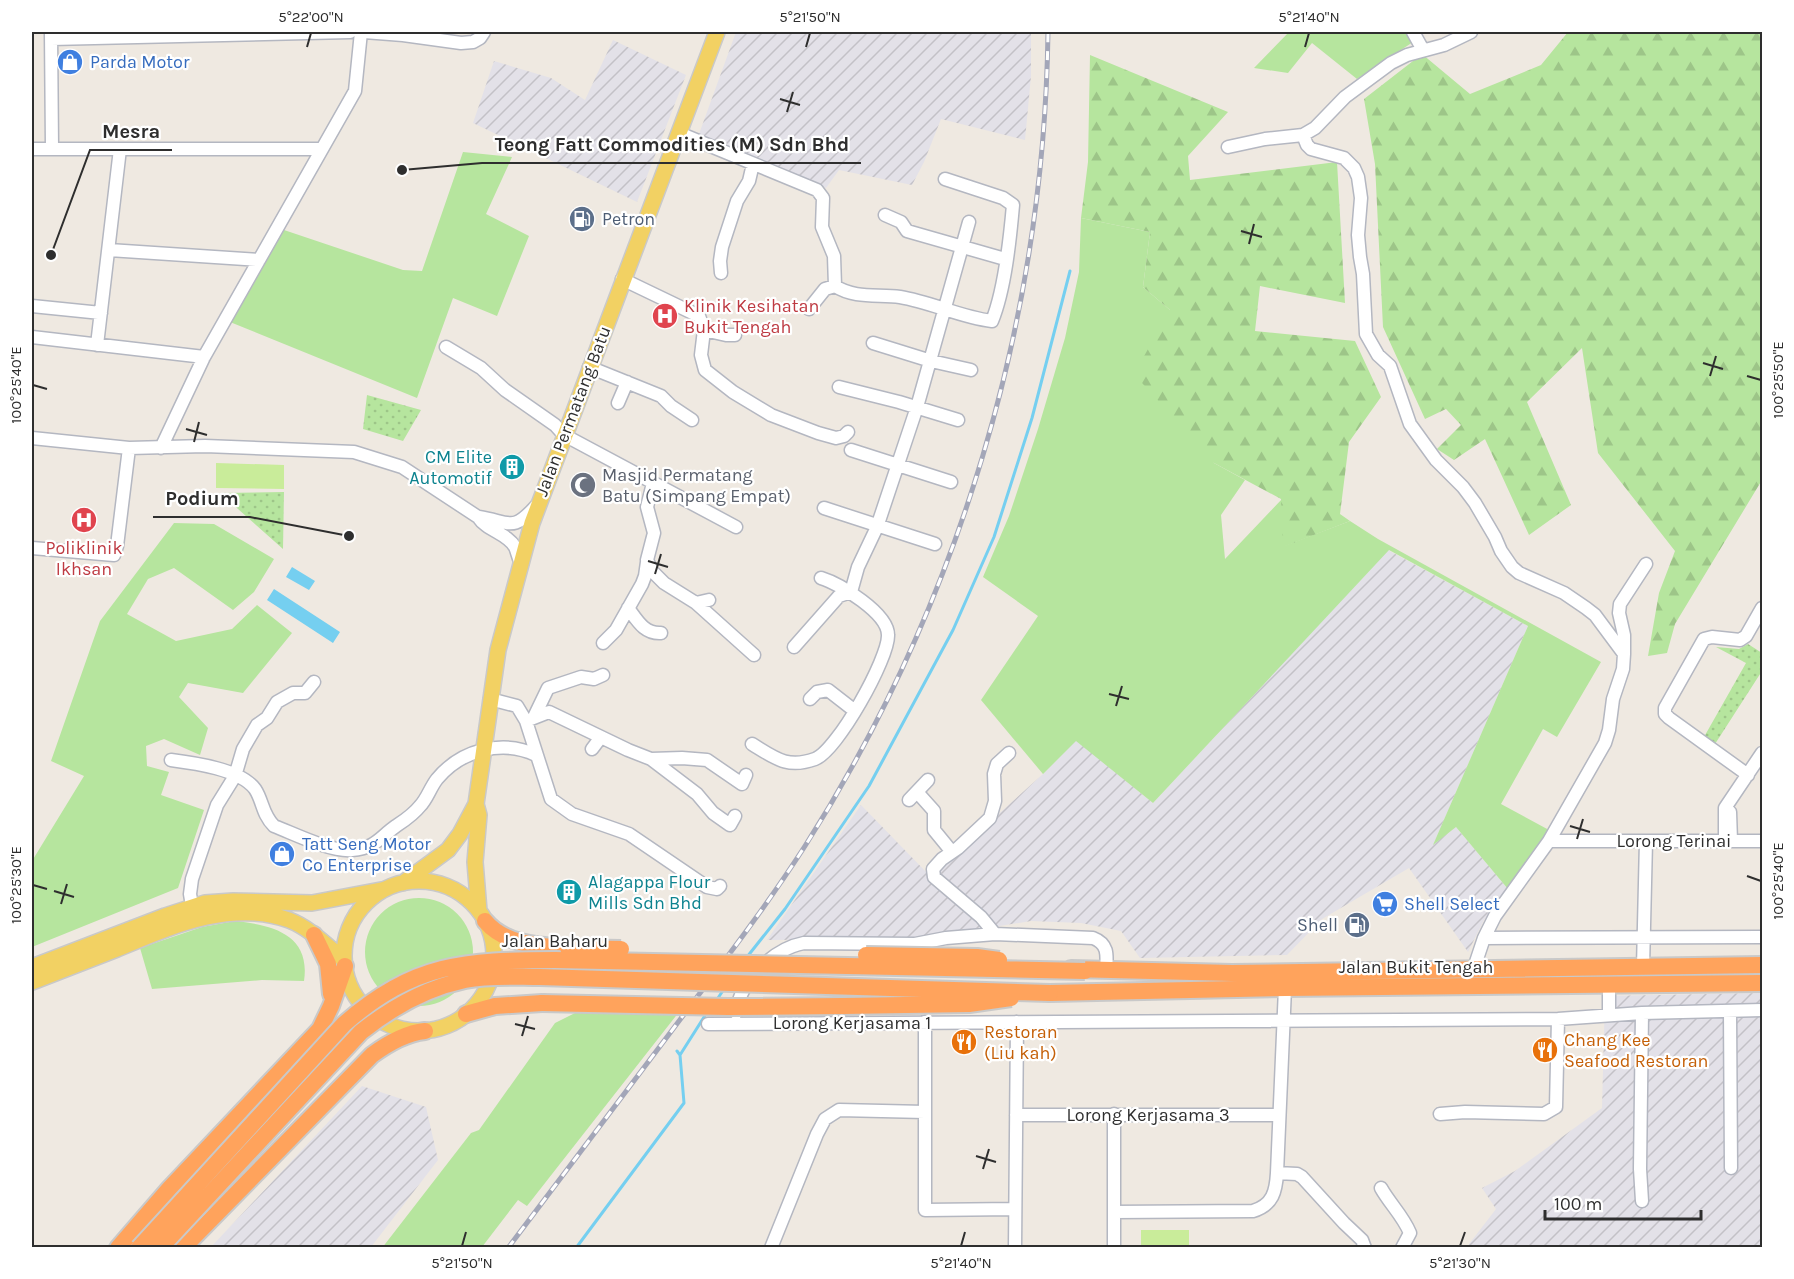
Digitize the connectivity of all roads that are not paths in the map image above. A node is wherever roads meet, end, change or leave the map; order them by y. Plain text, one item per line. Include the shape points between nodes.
1 (350, 32) edge
2 (362, 32) edge
3 (484, 32) edge
4 (717, 32) edge
5 (1413, 32) edge
6 (1471, 32) edge
7 (404, 33) edge
8 (191, 34) edge
9 (51, 35) edge
10 (1423, 50) junction
11 (679, 133) junction
12 (1304, 135) junction
13 (1228, 147) dead end
14 (52, 148) junction
15 (32, 149) edge
16 (120, 149) junction
17 (321, 149) junction
18 (753, 164) junction
19 (945, 179) dead end
20 (885, 215) dead end
21 (969, 222) dead end
22 (962, 247) junction
23 (109, 250) junction
24 (1005, 259) junction
25 (259, 260) junction
26 (721, 273) dead end
27 (622, 279) junction
28 (836, 286) junction
29 (32, 306) edge
30 (809, 309) dead end
31 (945, 310) junction
32 (101, 313) junction
33 (704, 330) junction
34 (735, 335) dead end
35 (32, 337) edge
36 (873, 343) dead end
37 (97, 345) junction
38 (446, 347) dead end
39 (204, 357) junction
40 (931, 361) junction
41 (589, 367) junction
42 (971, 370) dead end
43 (627, 382) junction
44 (839, 387) dead end
45 (618, 403) dead end
46 (917, 407) junction
47 (692, 420) dead end
48 (958, 420) dead end
49 (171, 426) junction
50 (848, 432) dead end
51 (564, 435) junction
52 (32, 438) edge
53 (206, 446) junction
54 (129, 448) junction
55 (161, 448) junction
56 (851, 450) dead end
57 (898, 464) junction
58 (951, 482) dead end
59 (653, 483) junction
60 (538, 504) junction
61 (824, 508) dead end
62 (478, 517) junction
63 (736, 527) dead end
64 (877, 527) junction
65 (935, 544) dead end
66 (32, 548) edge
67 (647, 560) junction
68 (520, 561) junction
69 (1646, 564) dead end
70 (821, 578) dead end
71 (850, 592) junction
72 (709, 600) dead end
73 (696, 603) junction
74 (628, 608) junction
75 (1762, 608) edge
76 (661, 633) dead end
77 (603, 643) dead end
78 (794, 647) dead end
79 (1624, 654) junction
80 (754, 655) dead end
81 (603, 675) dead end
82 (314, 682) dead end
83 (490, 699) junction
84 (810, 699) dead end
85 (855, 711) junction
86 (530, 719) junction
87 (601, 738) junction
88 (752, 744) dead end
89 (483, 748) junction
90 (592, 749) dead end
91 (1009, 753) dead end
92 (1762, 753) edge
93 (536, 754) junction
94 (651, 759) junction
95 (171, 760) dead end
96 (746, 775) dead end
97 (1748, 775) junction
98 (235, 776) junction
99 (928, 780) dead end
100 (476, 804) junction
101 (735, 816) dead end
102 (1646, 841) junction
103 (1728, 841) junction
104 (1762, 841) edge
105 (1549, 842) junction
106 (952, 852) junction
107 (403, 883) junction
108 (720, 886) dead end
109 (384, 890) junction
110 (192, 906) junction
111 (482, 916) junction
112 (314, 934) junction
113 (995, 934) junction
114 (1644, 936) junction
115 (1762, 937) edge
116 (1484, 938) junction
117 (345, 963) junction
118 (1762, 965) edge
119 (32, 967) edge
120 (1643, 967) junction
121 (1474, 968) junction
122 (1085, 971) junction
123 (1106, 971) junction
124 (32, 982) edge
125 (1762, 983) edge
126 (1609, 985) junction
127 (1285, 988) junction
128 (1070, 992) joint
129 (1050, 993) junction
130 (1762, 1010) edge
131 (1730, 1011) junction
132 (328, 1013) junction
133 (1642, 1013) junction
134 (466, 1014) junction
135 (1609, 1015) junction
136 (1558, 1019) junction
137 (1284, 1020) junction
138 (925, 1022) junction
139 (1017, 1022) junction
140 (738, 1023) junction
141 (708, 1024) dead end
142 (320, 1029) junction
143 (425, 1031) junction
144 (360, 1067) junction
145 (925, 1112) junction
146 (1114, 1114) junction
147 (1440, 1114) dead end
148 (1016, 1115) junction
149 (1279, 1115) junction
150 (1731, 1168) dead end
151 (1277, 1173) junction
152 (1382, 1188) dead end
153 (1642, 1201) dead end
154 (1015, 1209) junction
155 (1114, 1212) junction
156 (118, 1248) edge
157 (139, 1248) edge
158 (160, 1248) edge
159 (183, 1248) edge
160 (771, 1248) edge
161 (1014, 1248) edge
162 (1114, 1248) edge
163 (1365, 1248) edge
164 (1402, 1248) edge

1 - 8 street
2 - 7 street
2 - 17 street via 354,91
3 - 7 street via 480,39 461,43
4 - 11 main road, Jalan Permatang Batu
5 - 10 street
6 - 10 street
8 - 9 street
9 - 14 street
10 - 12 street via 1380,70
11 - 18 street
11 - 27 main road, Jalan Permatang Batu
12 - 13 street
12 - 79 street via 1311,149 1344,158 1358,177 1366,334 1390,366 1410,424 1475,503 1512,567 1581,604
14 - 15 street
14 - 16 street
16 - 17 street
16 - 23 street
17 - 25 street
18 - 26 street via 722,247
18 - 28 street via 817,190 823,198 822,227 834,256
19 - 24 street via 1013,205
20 - 22 street via 902,222 907,231
21 - 22 street
22 - 24 street
22 - 31 street
23 - 25 street
23 - 32 street
24 - 31 street via 992,321
25 - 39 street
27 - 33 street via 699,316
27 - 41 main road, Jalan Permatang Batu
28 - 30 street via 825,288
28 - 31 street via 844,292 900,297
29 - 32 street
31 - 40 street
32 - 37 street
33 - 34 street
33 - 50 street via 701,355 705,370 734,392 771,415 818,433 836,438
35 - 37 street
36 - 40 street
37 - 39 street
38 - 51 street via 481,368
39 - 49 street
40 - 42 street
40 - 46 street
41 - 43 street
41 - 51 main road, Jalan Permatang Batu
43 - 45 street
43 - 47 street via 661,396
44 - 46 street
46 - 48 street
46 - 57 street
49 - 53 street via 183,439
49 - 55 street
51 - 59 street
51 - 60 main road, Jalan Permatang Batu
52 - 54 street
53 - 55 street
53 - 62 street via 354,452 402,467
54 - 55 street
54 - 66 street via 114,555
56 - 57 street
57 - 58 street
57 - 64 street
59 - 63 street
59 - 67 street via 647,507 654,533
60 - 62 street via 516,524
60 - 68 main road, Jalan Permatang Batu
61 - 64 street
62 - 68 street via 510,541
64 - 65 street
64 - 71 street
67 - 73 street via 664,583
67 - 74 street via 645,576
68 - 83 main road, Jalan Permatang Batu via 501,634
69 - 79 street via 1620,604
70 - 71 street
71 - 78 street via 839,596
71 - 85 street via 877,612 889,634 886,651
72 - 73 street
73 - 80 street
74 - 76 street via 640,624 652,633
74 - 77 street via 616,630
75 - 97 street via 1740,640 1704,639 1665,708 1669,718
79 - 105 street via 1607,736
81 - 86 street via 594,679 581,677 548,688
82 - 98 street via 305,693 293,693 277,702 257,725 243,749
83 - 86 street via 517,706
83 - 89 main road, Jalan Permatang Batu
84 - 85 street via 817,692 828,690
85 - 88 street via 817,758 785,763
86 - 87 street via 549,712
86 - 93 street
87 - 90 street
87 - 94 street
89 - 93 street via 522,748
89 - 98 street via 465,756 439,777 422,805 405,822 378,842 352,850 274,826 256,790
89 - 100 main road, Jalan Permatang Batu
91 - 106 street via 997,764 994,774 995,801 990,818
92 - 97 street
93 - 108 street via 551,799 572,814 629,834 707,887
94 - 96 street via 707,760 742,784
94 - 101 street via 730,825
95 - 98 street via 208,765
97 - 103 street via 1725,808
98 - 110 street via 217,805 192,879
99 - 106 street via 913,796 934,811 934,830
100 - 107 main road, Jalan Permatang Batu via 448,850
100 - 111 main road, Jalan Permatang Batu via 475,862
102 - 103 street, Lorong Terinai
102 - 105 street, Lorong Terinai
102 - 114 street
103 - 104 street, Lorong Terinai
105 - 116 street via 1495,916
106 - 113 street via 933,869 934,877
107 - 109 main road
107 - 111 main road via 422,881 450,887 466,897
109 - 110 main road via 312,903 233,901
109 - 117 main road via 369,900 352,923
110 - 119 main road
111 - 122 highway, bridge via 498,933 537,946 977,957
111 - 134 main road via 493,948 493,966 484,993
112 - 117 main road
112 - 124 main road via 288,920 267,915 215,916 150,935
112 - 132 highway via 331,980
113 - 123 street via 1100,940 1107,950
113 - 140 street via 915,944 792,945 754,975 737,1005
114 - 115 street
114 - 116 street
114 - 120 street
116 - 121 street
117 - 132 highway
117 - 143 main road via 355,995 376,1018 405,1030
118 - 120 highway, Jalan Bukit Tengah
120 - 121 highway, Jalan Bukit Tengah
121 - 123 highway, Jalan Bukit Tengah via 1232,973
122 - 123 highway, Jalan Bukit Tengah
122 - 157 highway, Jalan Baharu, bridge via 555,960 476,962 435,970 383,993 344,1024
125 - 126 highway, Jalan Bukit Tengah
126 - 127 highway, Jalan Bukit Tengah
126 - 135 street
127 - 128 highway, Jalan Bukit Tengah
127 - 137 street
128 - 129 highway, Jalan Baharu
129 - 134 highway, bridge via 969,1004 728,1007 542,1003 495,1006
129 - 158 highway, Jalan Baharu, bridge via 517,977 448,985 398,1006 361,1032
130 - 131 street, Lorong Kerjasama 1
131 - 133 street, Lorong Kerjasama 1
131 - 150 street
132 - 142 highway
133 - 135 street, Lorong Kerjasama 1
133 - 153 street
134 - 143 main road
135 - 136 street, Lorong Kerjasama 1
136 - 137 street, Lorong Kerjasama 1
136 - 147 street via 1556,1107 1544,1114
137 - 139 street, Lorong Kerjasama 1
137 - 149 street
138 - 139 street, Lorong Kerjasama 1
138 - 140 street, Lorong Kerjasama 1
138 - 145 street
139 - 148 street
140 - 141 street, Lorong Kerjasama 1
142 - 144 highway via 337,1029 349,1038 359,1051
142 - 156 highway
143 - 144 highway via 388,1043
144 - 159 highway
145 - 154 street via 925,1210
145 - 160 street via 839,1110 825,1119
146 - 148 street, Lorong Kerjasama 3
146 - 149 street, Lorong Kerjasama 3
146 - 155 street
148 - 154 street
149 - 151 street
151 - 155 street via 1275,1194 1253,1211
151 - 163 street via 1302,1177 1362,1240
152 - 164 street via 1410,1233
154 - 161 street
155 - 162 street

